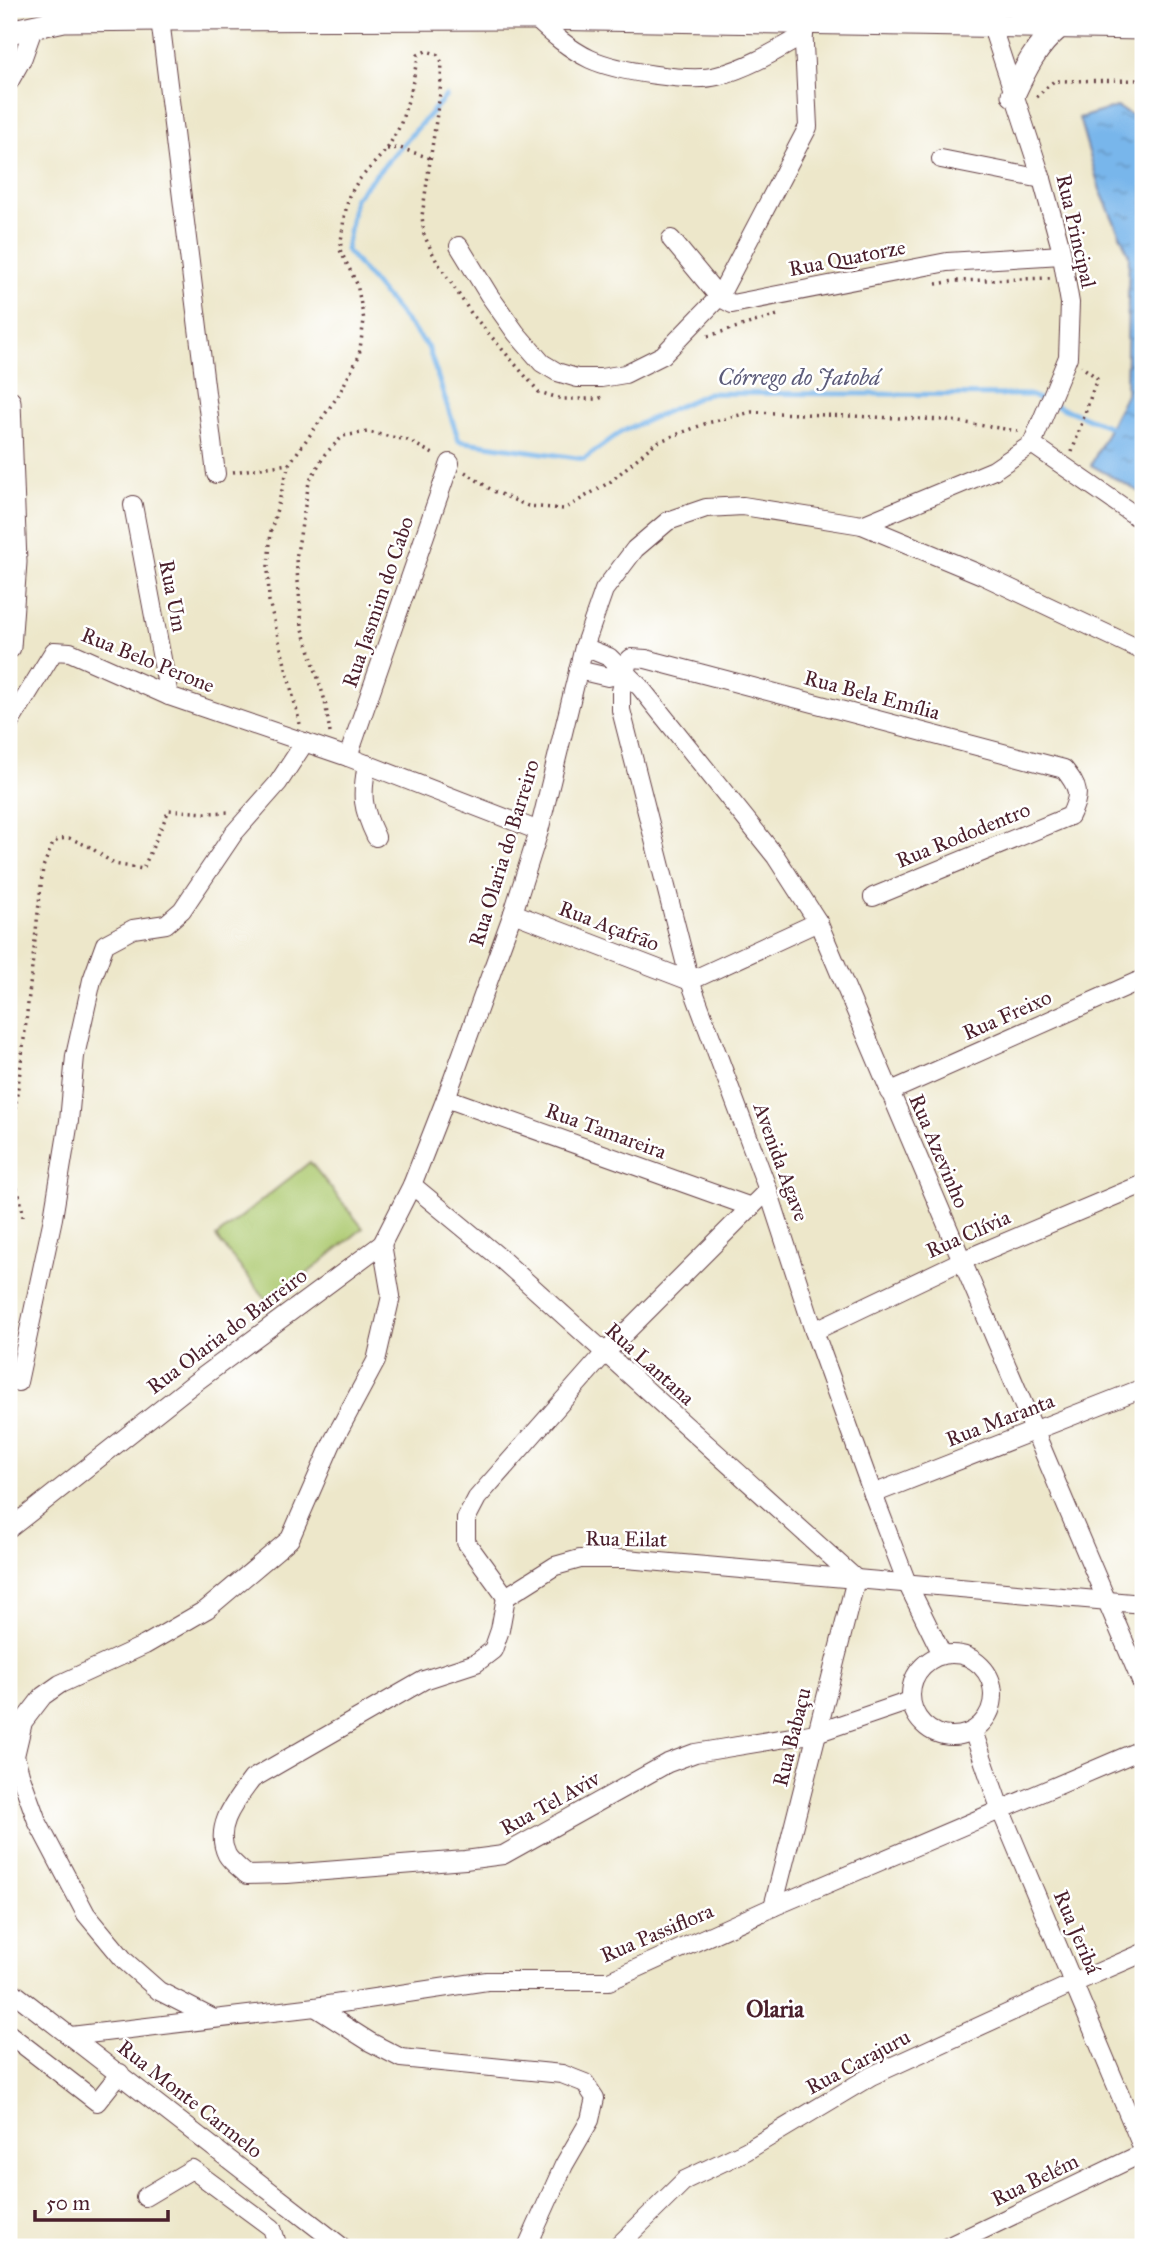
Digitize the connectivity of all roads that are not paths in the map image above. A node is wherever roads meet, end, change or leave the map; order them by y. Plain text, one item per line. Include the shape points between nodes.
1 (535, 18) junction
2 (988, 18) edge
3 (160, 19) junction
4 (34, 26) junction
5 (1059, 27) junction
6 (1143, 28) edge
7 (804, 29) junction
8 (9, 32) edge
9 (9, 82) edge
10 (1022, 97) junction
11 (941, 159) dead end
12 (1042, 179) junction
13 (671, 239) dead end
14 (459, 246) dead end
15 (1062, 255) junction
16 (719, 297) junction
17 (9, 402) edge
18 (1036, 435) junction
19 (450, 463) road end
20 (216, 474) road end
21 (133, 505) dead end
22 (1143, 521) edge
23 (862, 525) junction
24 (9, 647) edge
25 (584, 647) junction
26 (1143, 651) edge
27 (578, 670) junction
28 (626, 673) junction
29 (169, 696) junction
30 (9, 724) edge
31 (305, 742) junction
32 (340, 754) junction
33 (368, 764) junction
34 (1070, 816) joint
35 (539, 831) junction
36 (376, 837) dead end
37 (873, 897) dead end
38 (513, 913) junction
39 (818, 922) junction
40 (1143, 979) edge
41 (690, 981) junction
42 (889, 1092) junction
43 (446, 1098) junction
44 (1143, 1184) edge
45 (412, 1185) junction
46 (768, 1190) junction
47 (751, 1207) junction
48 (382, 1244) junction
49 (961, 1261) junction
50 (814, 1331) junction
51 (604, 1354) junction
52 (18, 1382) dead end
53 (1143, 1388) edge
54 (1033, 1432) junction
55 (873, 1494) junction
56 (9, 1529) edge
57 (856, 1579) junction
58 (907, 1583) junction
59 (506, 1597) junction
60 (1138, 1600) edge
61 (1108, 1602) junction
62 (942, 1654) junction
63 (1143, 1686) edge
64 (911, 1701) junction
65 (973, 1731) junction
66 (816, 1733) junction
67 (1143, 1749) edge
68 (1001, 1811) junction
69 (773, 1907) junction
70 (1143, 1953) edge
71 (1074, 1983) junction
72 (9, 1989) edge
73 (315, 2007) junction
74 (212, 2018) junction
75 (9, 2034) edge
76 (71, 2035) junction
77 (120, 2073) junction
78 (1143, 2151) edge
79 (145, 2197) dead end
80 (278, 2247) edge
81 (342, 2247) edge
82 (527, 2247) edge
83 (617, 2247) edge
84 (947, 2247) edge

1 - 3 main road
1 - 7 main road
1 - 7 street via 556,39 592,60 666,78 715,77 757,61
2 - 5 main road
2 - 7 main road
2 - 10 street, Rua Principal
3 - 4 main road via 64,20
3 - 20 street
4 - 8 main road
4 - 9 street
5 - 6 main road
5 - 10 main road via 1030,59
7 - 16 street via 808,127
10 - 12 street, Rua Principal
11 - 12 street
12 - 15 street, Rua Principal
13 - 16 street
14 - 16 street via 490,298 542,363 577,378 625,374 663,355
15 - 16 street, Rua Quatorze via 947,262 732,304
15 - 18 street, Rua Principal via 1070,303 1067,359
17 - 24 main road via 15,562
18 - 22 street via 1066,468
18 - 23 street via 993,470
19 - 32 street, Rua Jasmim do Cabo
21 - 29 street, Rua Um
23 - 25 street, Rua Olaria do Barreiro via 743,506 706,508 668,521 635,549 604,590
23 - 26 street, Rua Olaria do Barreiro
25 - 27 street, Rua Olaria do Barreiro
25 - 28 street, Rua Azevinho via 609,657
27 - 28 street via 608,677
27 - 35 street, Rua Olaria do Barreiro
28 - 34 street, Rua Bela Emília via 631,658 646,659 1064,769 1076,784 1078,800
28 - 39 street, Rua Azevinho via 776,857
28 - 41 street, Avenida Agave via 621,710
29 - 30 street, Rua Belo Perone via 70,652 54,652
29 - 31 street, Rua Belo Perone
31 - 32 street, Rua Belo Perone
31 - 52 street via 278,783 234,833 182,910 166,924 133,929 104,944 75,1056 53,1218
32 - 33 street, Rua Belo Perone
33 - 35 street, Rua Belo Perone
33 - 36 street via 362,799
34 - 37 street, Rua Rododentro
35 - 38 street, Rua Olaria do Barreiro
38 - 41 street, Rua Açafrão
38 - 43 street, Rua Olaria do Barreiro
39 - 41 street
39 - 42 street, Rua Azevinho
40 - 42 street, Rua Freixo
41 - 46 street, Avenida Agave
42 - 49 street, Rua Azevinho
43 - 45 street, Rua Olaria do Barreiro
43 - 47 street, Rua Tamareira
44 - 49 street, Rua Clívia
45 - 48 street, Rua Olaria do Barreiro
45 - 51 street, Rua Lantana
46 - 47 street
46 - 50 street, Avenida Agave
47 - 51 street
48 - 56 street, Rua Olaria do Barreiro via 192,1384
48 - 74 street via 391,1296 376,1361 332,1443 290,1539 207,1609 43,1696 23,1722 15,1756 37,1821 86,1914 125,1961 159,1991
49 - 50 street, Rua Clívia
49 - 54 street, Rua Azevinho
50 - 55 street, Avenida Agave
51 - 57 street, Rua Lantana
51 - 59 street via 477,1498 466,1518 466,1542
53 - 54 street, Rua Maranta
54 - 55 street, Rua Maranta
54 - 61 street, Rua Azevinho
55 - 58 street, Avenida Agave
57 - 58 street, Rua Eilat
57 - 59 street, Rua Eilat via 580,1559 555,1566
57 - 66 street, Rua Babaçu
58 - 61 street, Rua Eilat
58 - 62 street, Avenida Agave
59 - 66 street, Rua Tel Aviv via 493,1650 476,1663 424,1680 252,1779 221,1832 228,1856 247,1875 503,1855 677,1760
60 - 61 street, Rua Eilat
61 - 63 street, Rua Azevinho
62 - 64 street via 914,1677
62 - 65 street via 967,1656 987,1672 993,1698 990,1711
64 - 65 street via 914,1714 933,1733 947,1737
64 - 66 street, Rua Tel Aviv
65 - 68 street, Rua Jeribá
66 - 69 street, Rua Babaçu
67 - 68 street, Rua Passiflora
68 - 69 street, Rua Passiflora
68 - 71 street, Rua Jeribá
69 - 73 street, Rua Passiflora via 609,1981 487,1981
70 - 71 street, Rua Carajuru
71 - 78 street, Rua Jeribá
71 - 83 street, Rua Carajuru via 871,2076 746,2151 685,2180
72 - 76 street, Rua Monte Carmelo
73 - 74 street, Rua Passiflora
73 - 82 street via 401,2058 562,2074 585,2083 595,2098 590,2120
74 - 76 street, Rua Passiflora
75 - 77 street via 97,2102
76 - 77 street, Rua Monte Carmelo
77 - 81 street, Rua Monte Carmelo
78 - 84 street, Rua Belém
79 - 80 street via 192,2169 272,2228

